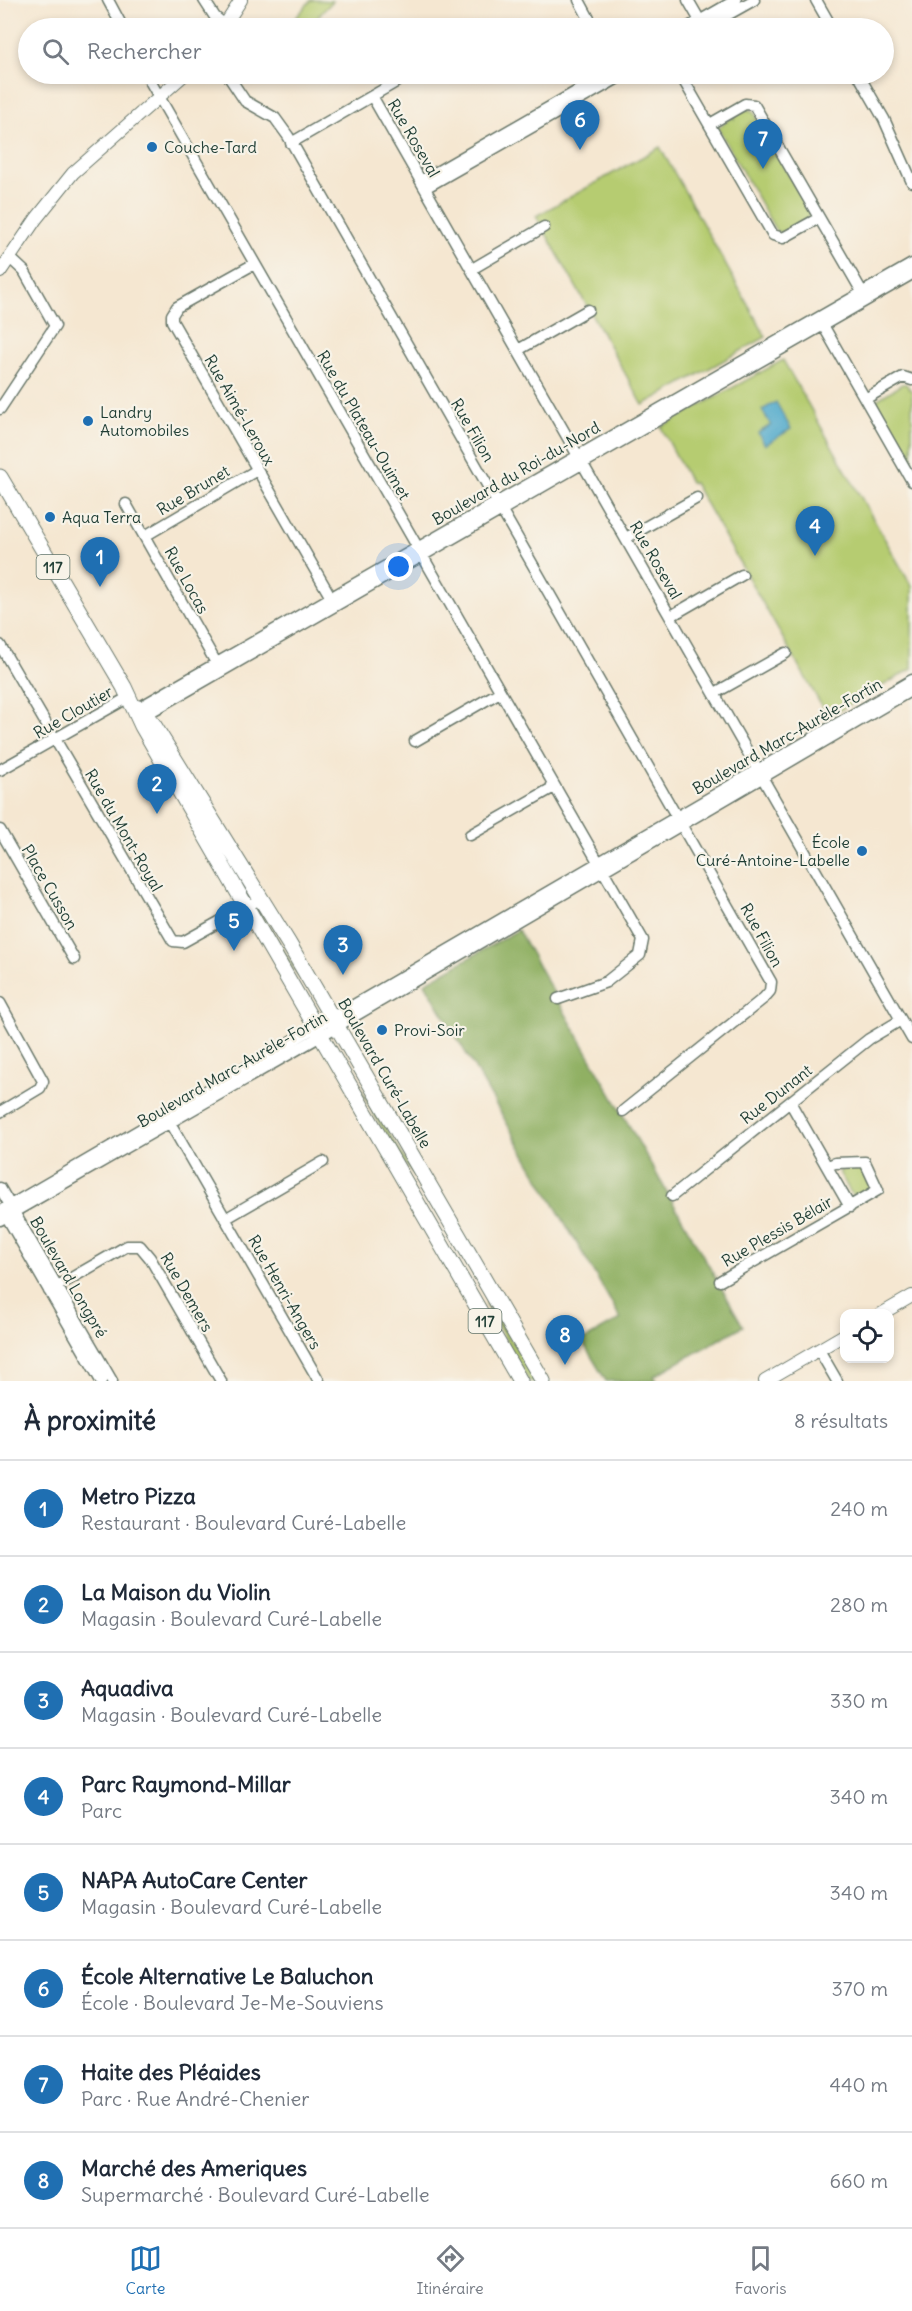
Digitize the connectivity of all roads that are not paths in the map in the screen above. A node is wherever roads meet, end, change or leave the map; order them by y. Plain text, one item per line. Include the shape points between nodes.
1 (108, 0) edge
2 (204, 0) edge
3 (241, 0) edge
4 (579, 0) edge
5 (688, 0) edge
6 (736, 0) edge
7 (754, 0) edge
8 (816, 0) edge
9 (118, 18) edge
10 (216, 18) edge
11 (230, 18) edge
12 (589, 18) edge
13 (698, 18) edge
14 (713, 18) edge
15 (719, 18) edge
16 (826, 18) edge
17 (151, 84) edge
18 (173, 84) edge
19 (233, 84) edge
20 (393, 84) edge
21 (590, 84) edge
22 (604, 84) edge
23 (686, 84) edge
24 (864, 84) edge
25 (158, 96) junction
26 (372, 96) junction
27 (710, 124) junction
28 (291, 143) junction
29 (912, 182) edge
30 (423, 184) junction
31 (819, 218) junction
32 (543, 227) dead end
33 (10, 258) junction
34 (254, 264) junction
35 (912, 264) edge
36 (472, 269) junction
37 (0, 272) edge
38 (912, 274) edge
39 (864, 296) junction
40 (588, 310) dead end
41 (821, 321) junction
42 (518, 350) junction
43 (912, 381) edge
44 (865, 399) junction
45 (0, 409) edge
46 (580, 459) junction
47 (257, 470) junction
48 (0, 477) edge
49 (912, 481) edge
50 (698, 498) dead end
51 (126, 504) dead end
52 (499, 505) junction
53 (145, 536) junction
54 (626, 538) junction
55 (419, 551) junction
56 (742, 575) dead end
57 (332, 601) junction
58 (671, 616) junction
59 (0, 645) edge
60 (786, 653) dead end
61 (3, 659) edge
62 (219, 667) junction
63 (912, 680) edge
64 (912, 690) edge
65 (500, 692) junction
66 (715, 693) junction
67 (138, 710) junction
68 (54, 739) junction
69 (415, 741) dead end
70 (0, 770) edge
71 (760, 773) junction
72 (554, 787) junction
73 (680, 821) junction
74 (0, 830) edge
75 (470, 835) dead end
76 (601, 866) junction
77 (262, 898) junction
78 (245, 907) junction
79 (74, 959) dead end
80 (558, 999) dead end
81 (1, 1008) edge
82 (901, 1020) junction
83 (335, 1022) junction
84 (317, 1032) junction
85 (912, 1039) edge
86 (790, 1102) junction
87 (623, 1111) dead end
88 (0, 1112) edge
89 (167, 1119) junction
90 (323, 1162) dead end
91 (828, 1166) junction
92 (0, 1188) edge
93 (672, 1196) dead end
94 (850, 1207) junction
95 (5, 1211) edge
96 (225, 1219) junction
97 (720, 1281) dead end
98 (53, 1288) junction
99 (912, 1296) edge
100 (890, 1309) edge
101 (840, 1337) edge
102 (819, 1350) junction
103 (101, 1381) edge
104 (112, 1381) edge
105 (221, 1381) edge
106 (319, 1381) edge
107 (520, 1381) edge
108 (543, 1381) edge
109 (765, 1381) edge
110 (837, 1381) edge

1 - 9 street
2 - 10 street
3 - 11 street
4 - 12 street
5 - 13 street
6 - 14 street
7 - 15 street
8 - 16 street
17 - 25 street, Rue du Plateau-Ouimet
18 - 25 street
19 - 28 street, Rue Filion via 243,99 275,118
20 - 26 street
21 - 30 street
22 - 30 street
23 - 27 street
24 - 29 street
25 - 33 street via 73,173
25 - 34 street, Rue du Plateau-Ouimet
26 - 28 street
26 - 30 street, Rue Roseval
27 - 31 street via 775,236 783,238
27 - 31 street via 745,104 754,105
28 - 52 street, Rue Filion
30 - 36 street, Rue Roseval
31 - 39 street
32 - 36 street
33 - 37 street
33 - 45 street via 24,271 56,326
34 - 47 street, Rue Aimé-Leroux via 180,305 172,318
34 - 55 street, Rue du Plateau-Ouimet
35 - 39 street, Boulevard du Roi-du-Nord
36 - 42 street, Rue Roseval
38 - 39 street, Boulevard du Roi-du-Nord
39 - 41 street, Boulevard du Roi-du-Nord
40 - 42 street
41 - 44 street
41 - 46 street, Boulevard du Roi-du-Nord
42 - 46 street, Rue Roseval
43 - 44 street via 903,377
44 - 49 street
46 - 52 street, Boulevard du Roi-du-Nord
46 - 54 street, Rue Roseval
47 - 53 street, Rue Brunet
47 - 57 street, Rue Aimé-Leroux
48 - 67 main road, Boulevard Curé-Labelle / 117
50 - 54 street
51 - 53 street, Rue Locas
52 - 55 street, Boulevard du Roi-du-Nord
52 - 73 street, Rue Filion
53 - 62 street, Rue Locas
54 - 58 street, Rue Roseval
55 - 57 street, Boulevard du Roi-du-Nord
55 - 65 street, Rue du Plateau-Ouimet
56 - 58 street
57 - 62 street, Boulevard du Roi-du-Nord
58 - 66 street, Rue Roseval
59 - 61 street, Rue du Mont-Royal
60 - 66 street
61 - 68 street, Rue du Mont-Royal
62 - 67 street, Boulevard du Roi-du-Nord
63 - 71 street, Boulevard Marc-Aurèle-Fortin
64 - 71 street, Boulevard Marc-Aurèle-Fortin
65 - 69 street
65 - 72 street, Rue du Plateau-Ouimet
66 - 71 street, Rue Roseval
67 - 68 street, Rue Cloutier
67 - 77 main road, Boulevard Curé-Labelle / 117
67 - 78 main road, Boulevard Curé-Labelle / 117
68 - 70 street, Rue Cloutier
68 - 78 street, Rue du Mont-Royal via 173,942 183,942
71 - 73 street, Boulevard Marc-Aurèle-Fortin
71 - 82 street, Rue Roseval
72 - 75 street
72 - 76 street, Rue du Plateau-Ouimet
73 - 76 street, Boulevard Marc-Aurèle-Fortin
73 - 87 street, Rue Filion via 771,987 759,1002
74 - 79 street, Place Cusson
76 - 80 street, Rue du Plateau-Ouimet via 643,940 642,953 606,982
76 - 83 street, Boulevard Marc-Aurèle-Fortin
77 - 78 street, Rue du Mont-Royal
77 - 83 main road, Boulevard Curé-Labelle / 117
78 - 84 main road, Boulevard Curé-Labelle / 117
81 - 88 street via 43,1081 38,1090
82 - 85 street, Rue Roseval
82 - 86 street, Rue Dunant via 872,1037
83 - 84 street, Boulevard Marc-Aurèle-Fortin
83 - 108 main road, Boulevard Curé-Labelle / 117
84 - 89 street, Boulevard Marc-Aurèle-Fortin
84 - 107 main road, Boulevard Curé-Labelle / 117
86 - 91 street, Rue Plessis Bélair
86 - 93 street, Rue Dunant
89 - 95 street, Boulevard Marc-Aurèle-Fortin
89 - 96 street, Rue Henri-Angers
90 - 96 street
91 - 94 street, Rue Plessis Bélair
91 - 94 street, Rue Plessis Bélair via 862,1162 869,1167 878,1190
92 - 95 street, Boulevard Longpré
94 - 97 street, Rue Plessis Bélair
95 - 98 street, Boulevard Longpré
96 - 106 street, Rue Henri-Angers
98 - 103 street, Boulevard Longpré
98 - 104 street, Boulevard Longpré
98 - 105 street, Rue Demers via 127,1246 140,1246
99 - 100 street
101 - 102 street
102 - 109 street
102 - 110 street

